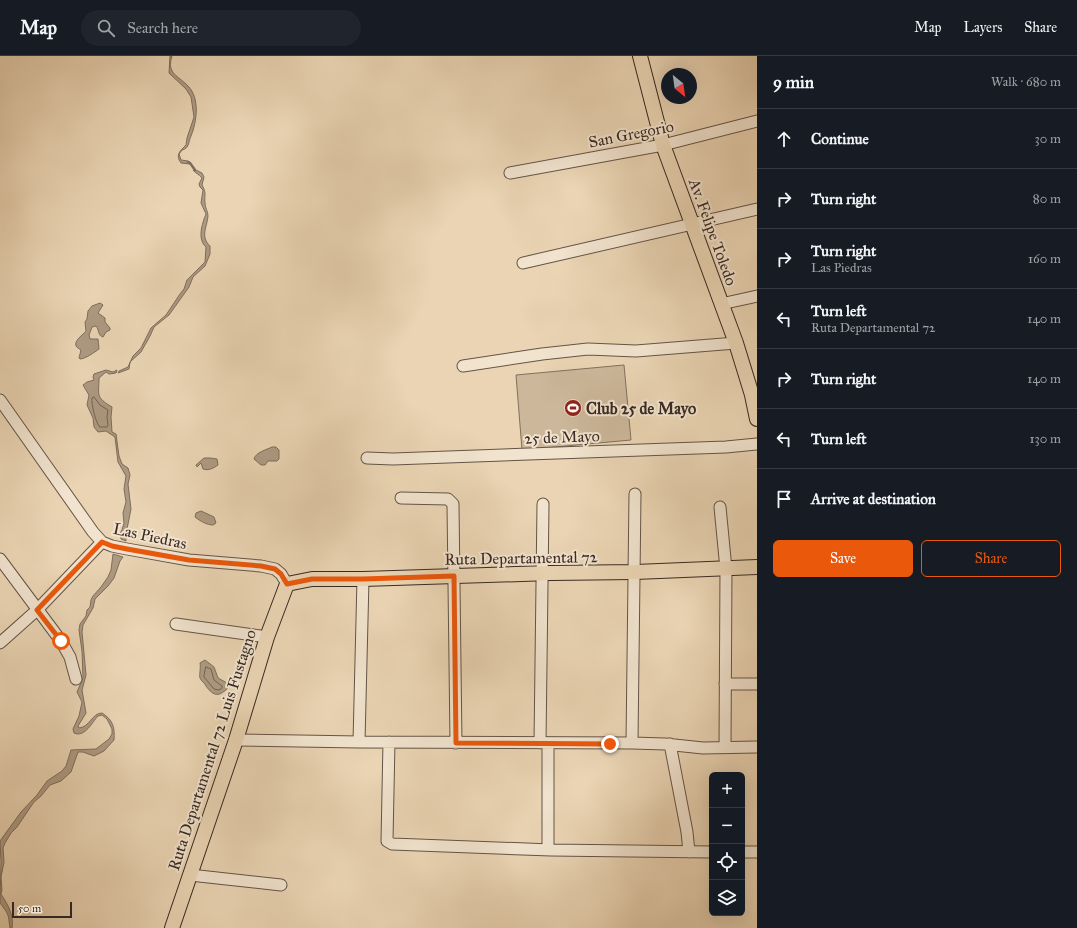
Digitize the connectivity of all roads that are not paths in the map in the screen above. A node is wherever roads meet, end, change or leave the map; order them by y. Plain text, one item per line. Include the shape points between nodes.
1 (640, 56) edge
2 (757, 121) edge
3 (663, 144) junction
4 (510, 173) dead end
5 (757, 209) edge
6 (692, 223) junction
7 (523, 263) dead end
8 (757, 296) edge
9 (721, 304) junction
10 (736, 343) junction
11 (463, 366) dead end
12 (0, 400) edge
13 (757, 419) edge
14 (757, 444) edge
15 (367, 458) dead end
16 (635, 494) dead end
17 (401, 498) dead end
18 (543, 504) dead end
19 (720, 506) dead end
20 (107, 544) junction
21 (0, 559) edge
22 (757, 567) edge
23 (726, 569) junction
24 (635, 572) junction
25 (543, 573) junction
26 (454, 576) junction
27 (363, 579) junction
28 (287, 584) junction
29 (37, 610) junction
30 (176, 624) dead end
31 (267, 637) junction
32 (0, 644) edge
33 (76, 679) dead end
34 (725, 684) junction
35 (757, 684) edge
36 (236, 740) junction
37 (359, 742) junction
38 (389, 742) junction
39 (456, 743) junction
40 (544, 743) junction
41 (632, 743) junction
42 (670, 744) junction
43 (757, 747) edge
44 (725, 748) junction
45 (548, 850) junction
46 (689, 852) junction
47 (709, 852) edge
48 (745, 852) edge
49 (757, 852) edge
50 (190, 875) junction
51 (282, 885) dead end
52 (172, 928) edge

1 - 3 main road, Av. Felipe Toledo
2 - 3 street, San Gregorio
3 - 4 street, San Gregorio
3 - 6 main road, Av. Felipe Toledo
5 - 6 street
6 - 7 street
6 - 9 main road, Av. Felipe Toledo
8 - 9 street
9 - 10 main road, Av. Felipe Toledo
10 - 11 street via 636,351 588,348
10 - 13 main road, Av. Felipe Toledo
12 - 20 street, Las Piedras via 93,532
14 - 15 street, 25 de Mayo
16 - 24 street
17 - 26 street via 451,501
18 - 25 street
19 - 23 street
20 - 28 street, Las Piedras via 189,560 275,569
20 - 29 street
21 - 29 street
22 - 23 main road, Ruta Departamental 72
23 - 24 main road, Ruta Departamental 72
23 - 34 street
24 - 25 main road, Ruta Departamental 72
24 - 41 street
25 - 26 main road, Ruta Departamental 72
25 - 40 street
26 - 27 main road, Ruta Departamental 72
26 - 39 street
27 - 28 main road, Ruta Departamental 72 via 312,579
27 - 37 street
28 - 31 main road, Ruta Departamental 72 Luis Fustagno
29 - 32 street
29 - 33 street via 61,641 70,657
30 - 31 street
31 - 36 main road, Ruta Departamental 72 Luis Fustagno
34 - 35 street
34 - 44 street
36 - 37 street
36 - 50 main road, Ruta Departamental 72 Luis Fustagno
37 - 38 street
38 - 39 street
38 - 45 street via 389,843
39 - 40 street
40 - 41 street
40 - 45 street
41 - 42 street
42 - 44 street
42 - 46 street
43 - 44 street
45 - 46 street
46 - 47 street
48 - 49 street
50 - 51 street
50 - 52 main road, Ruta Departamental 72 Luis Fustagno

